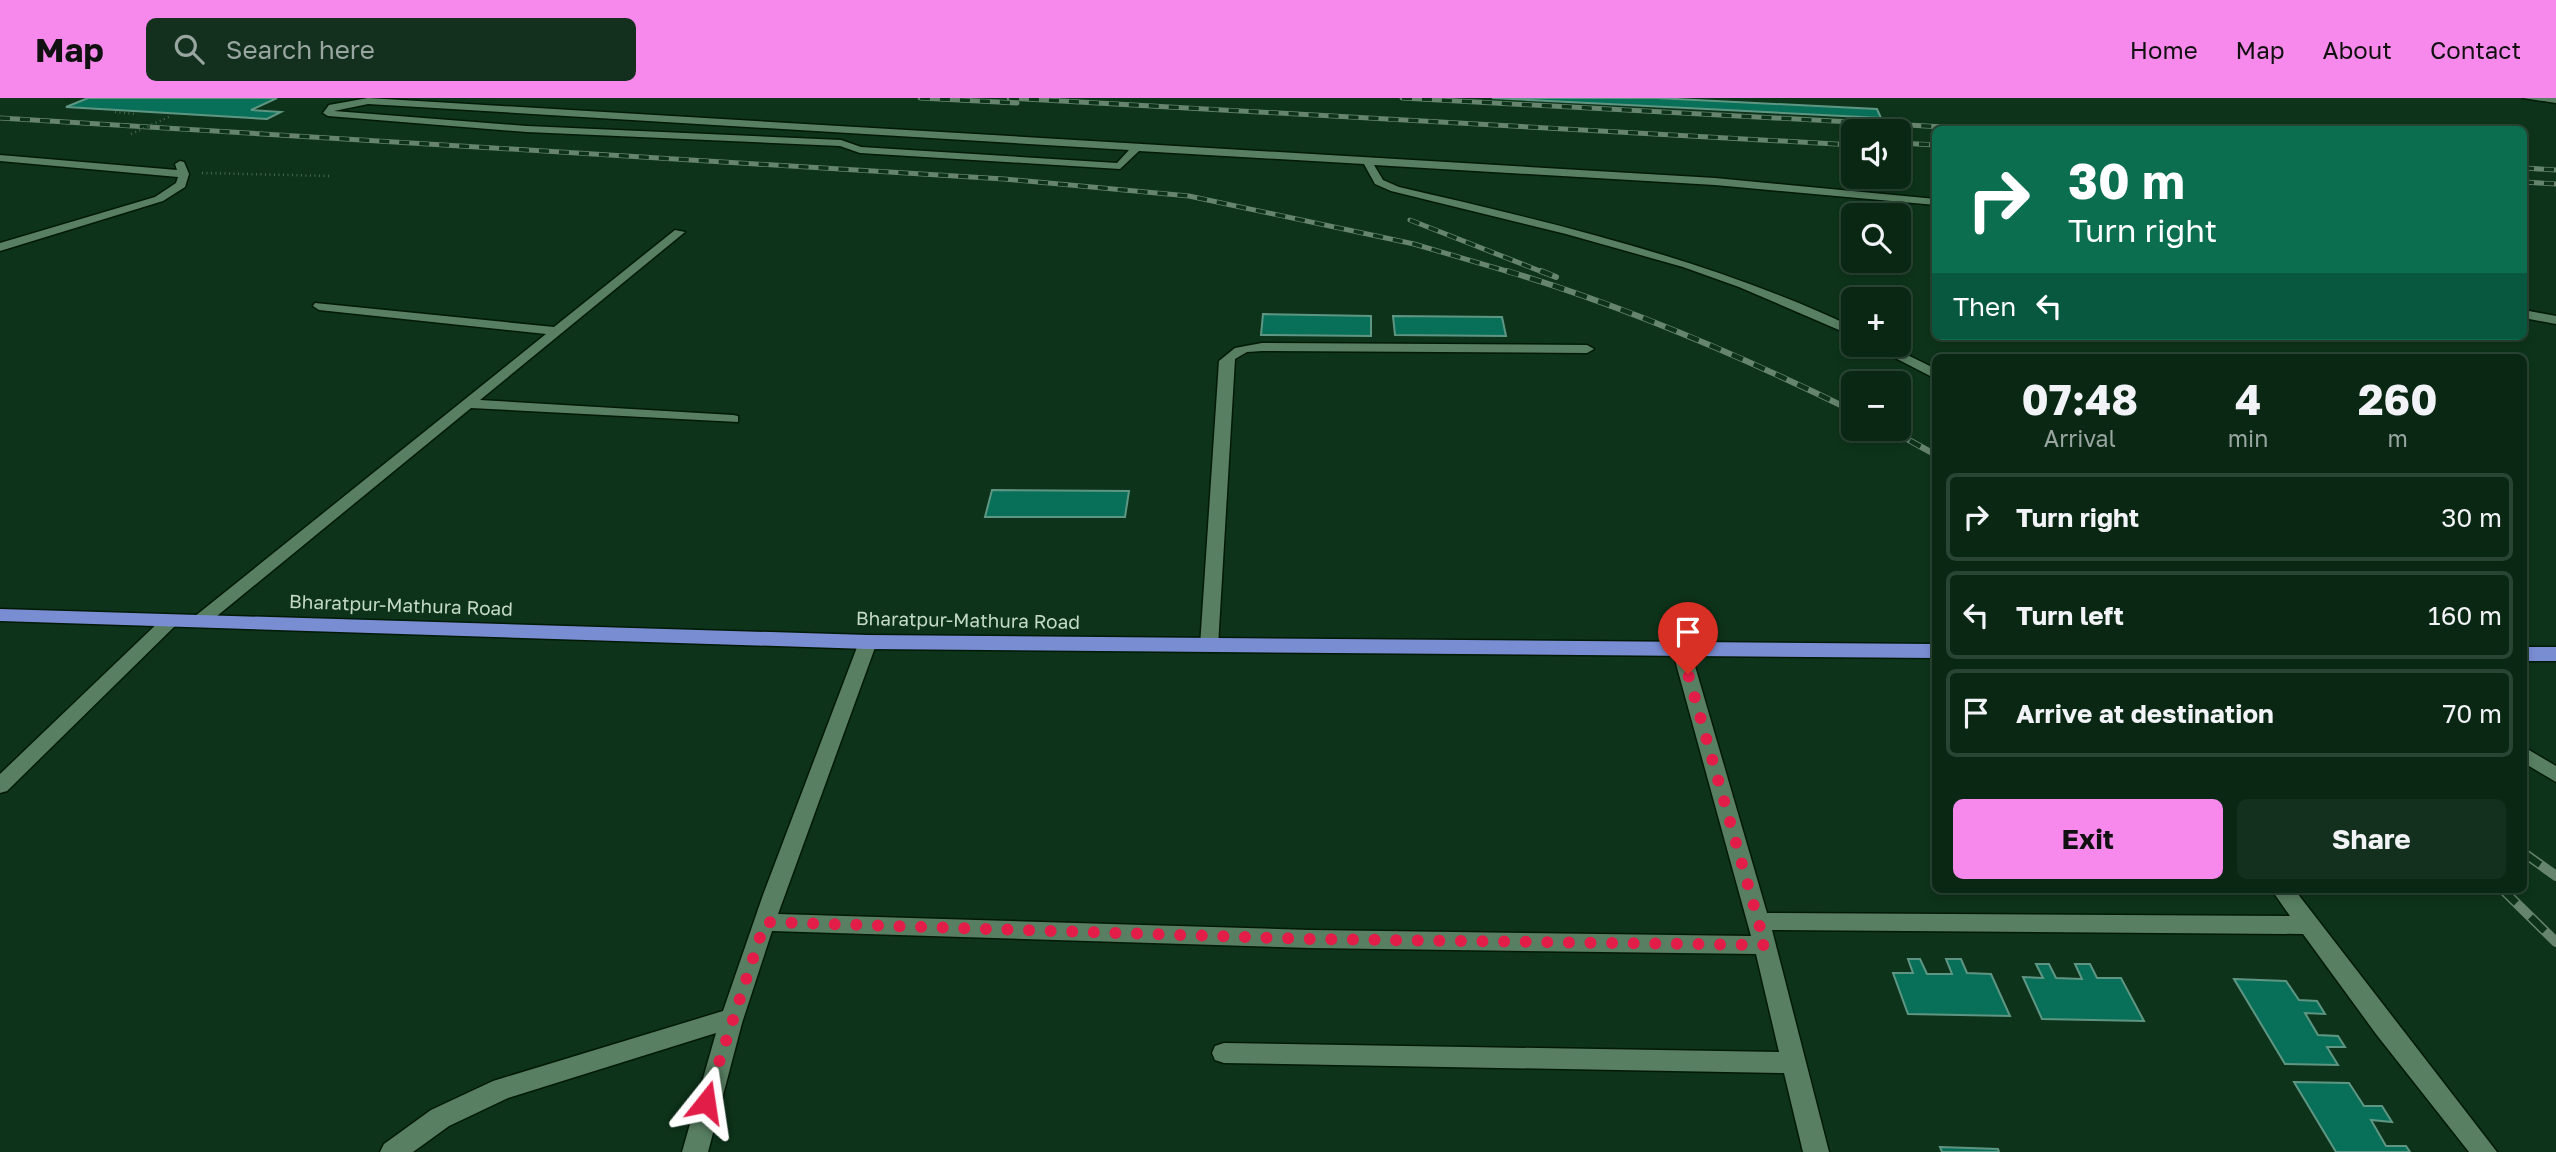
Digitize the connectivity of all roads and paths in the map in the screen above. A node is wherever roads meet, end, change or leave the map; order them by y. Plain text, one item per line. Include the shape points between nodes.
1 (2528, 98) edge
2 (2556, 100) edge
3 (115, 113) dead end
4 (137, 114) dead end
5 (171, 116) dead end
6 (131, 134) dead end
7 (1138, 148) junction
8 (0, 158) edge
9 (1367, 161) junction
10 (182, 169) junction
11 (332, 176) dead end
12 (1932, 202) edge
13 (679, 232) dead end
14 (0, 247) edge
15 (319, 306) dead end
16 (2527, 315) edge
17 (2556, 320) edge
18 (1841, 326) edge
19 (558, 331) junction
20 (1587, 349) dead end
21 (1905, 357) edge
22 (1929, 367) edge
23 (468, 404) junction
24 (733, 419) dead end
25 (0, 615) edge
26 (171, 620) junction
27 (200, 621) junction
28 (868, 642) junction
29 (1209, 646) junction
30 (1681, 649) junction
31 (1932, 651) edge
32 (2527, 654) edge
33 (2556, 654) edge
34 (2527, 756) edge
35 (2556, 775) edge
36 (0, 786) edge
37 (2285, 893) edge
38 (765, 922) junction
39 (1758, 922) junction
40 (2308, 925) junction
41 (1765, 945) junction
42 (732, 1018) junction
43 (1224, 1053) dead end
44 (1794, 1063) junction
45 (393, 1152) edge
46 (695, 1152) edge
47 (1816, 1152) edge
48 (2484, 1152) edge

1 - 2 street
3 - 4 path
5 - 6 path, bridge
7 - 7 street via 1120,166 860,150 828,142 527,129 328,113 331,107 368,101
7 - 9 street
8 - 10 street
9 - 12 street via 1723,183
9 - 18 street via 1379,182 1395,189 1720,276
10 - 11 path
10 - 14 street via 181,185 159,199
13 - 19 street
15 - 19 street
16 - 17 street
19 - 23 street
20 - 29 street via 1268,347 1233,353 1226,361
21 - 22 street
23 - 24 street
23 - 27 street
25 - 26 highway, Bharatpur-Mathura Road
26 - 27 highway, Bharatpur-Mathura Road
26 - 36 street
27 - 28 highway, Bharatpur-Mathura Road
28 - 29 highway, Bharatpur-Mathura Road
28 - 38 street
29 - 30 highway, Bharatpur-Mathura Road
30 - 31 highway, Bharatpur-Mathura Road
30 - 39 street
32 - 33 highway
34 - 35 street
37 - 40 street
38 - 41 street via 1310,939
38 - 42 street
39 - 40 street
39 - 41 street
40 - 48 street
41 - 44 street
42 - 45 street via 502,1089 440,1118
42 - 46 street via 712,1077
43 - 44 street
44 - 47 street

